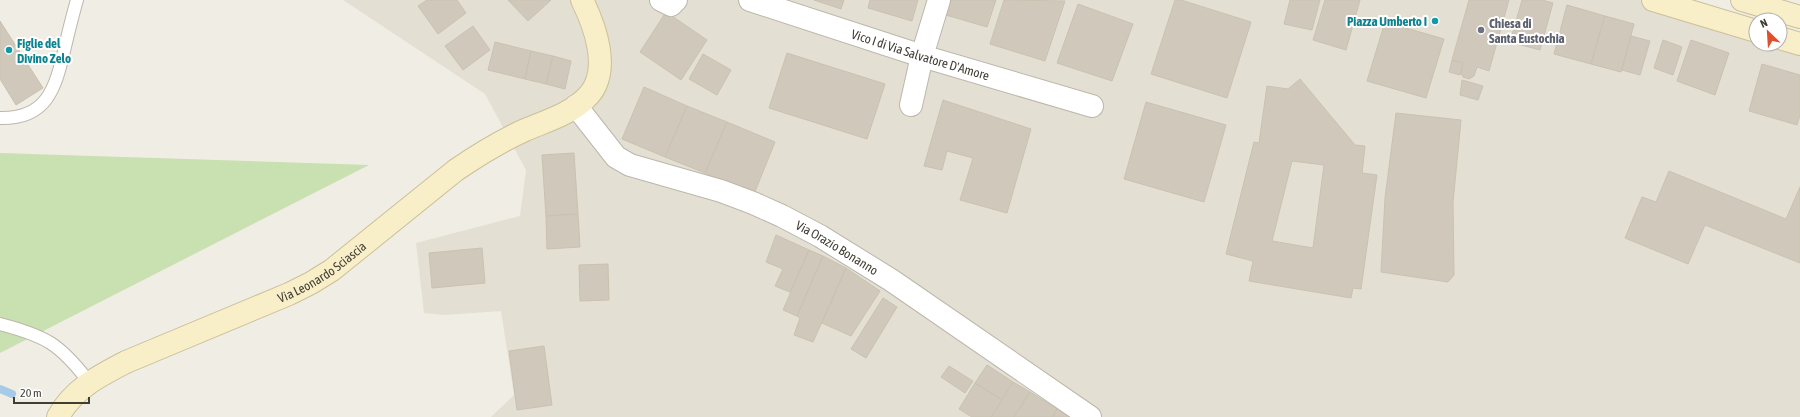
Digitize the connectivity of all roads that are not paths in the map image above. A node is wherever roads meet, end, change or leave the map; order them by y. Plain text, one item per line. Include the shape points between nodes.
1 (76, 0) edge
2 (582, 0) edge
3 (661, 0) edge
4 (676, 0) edge
5 (750, 0) edge
6 (939, 0) edge
7 (1653, 0) edge
8 (1742, 0) edge
9 (1800, 17) edge
10 (1748, 29) edge
11 (1788, 40) edge
12 (1800, 44) edge
13 (922, 56) junction
14 (911, 105) dead end
15 (576, 106) junction
16 (1092, 106) dead end
17 (0, 118) edge
18 (0, 324) edge
19 (89, 382) junction
20 (58, 417) edge
21 (1090, 417) edge

1 - 17 lane via 57,83 48,97 28,114 15,118
2 - 15 street, Via Leonardo Sciascia via 595,34 599,71 596,84 589,95
3 - 4 street via 671,6
5 - 13 street, Vico I di Via Salvatore D'Amore
6 - 13 street
7 - 10 street
8 - 9 street
11 - 12 street
13 - 14 street
13 - 16 street, Vico I di Via Salvatore D'Amore
15 - 19 street, Via Leonardo Sciascia via 476,156 332,270 311,283 268,304 126,362
15 - 21 street, Via Orazio Bonanno via 616,157 630,165 753,202 820,236 891,280
18 - 19 lane via 34,333 55,344 72,359
19 - 20 street, Via Leonardo Sciascia via 74,394

